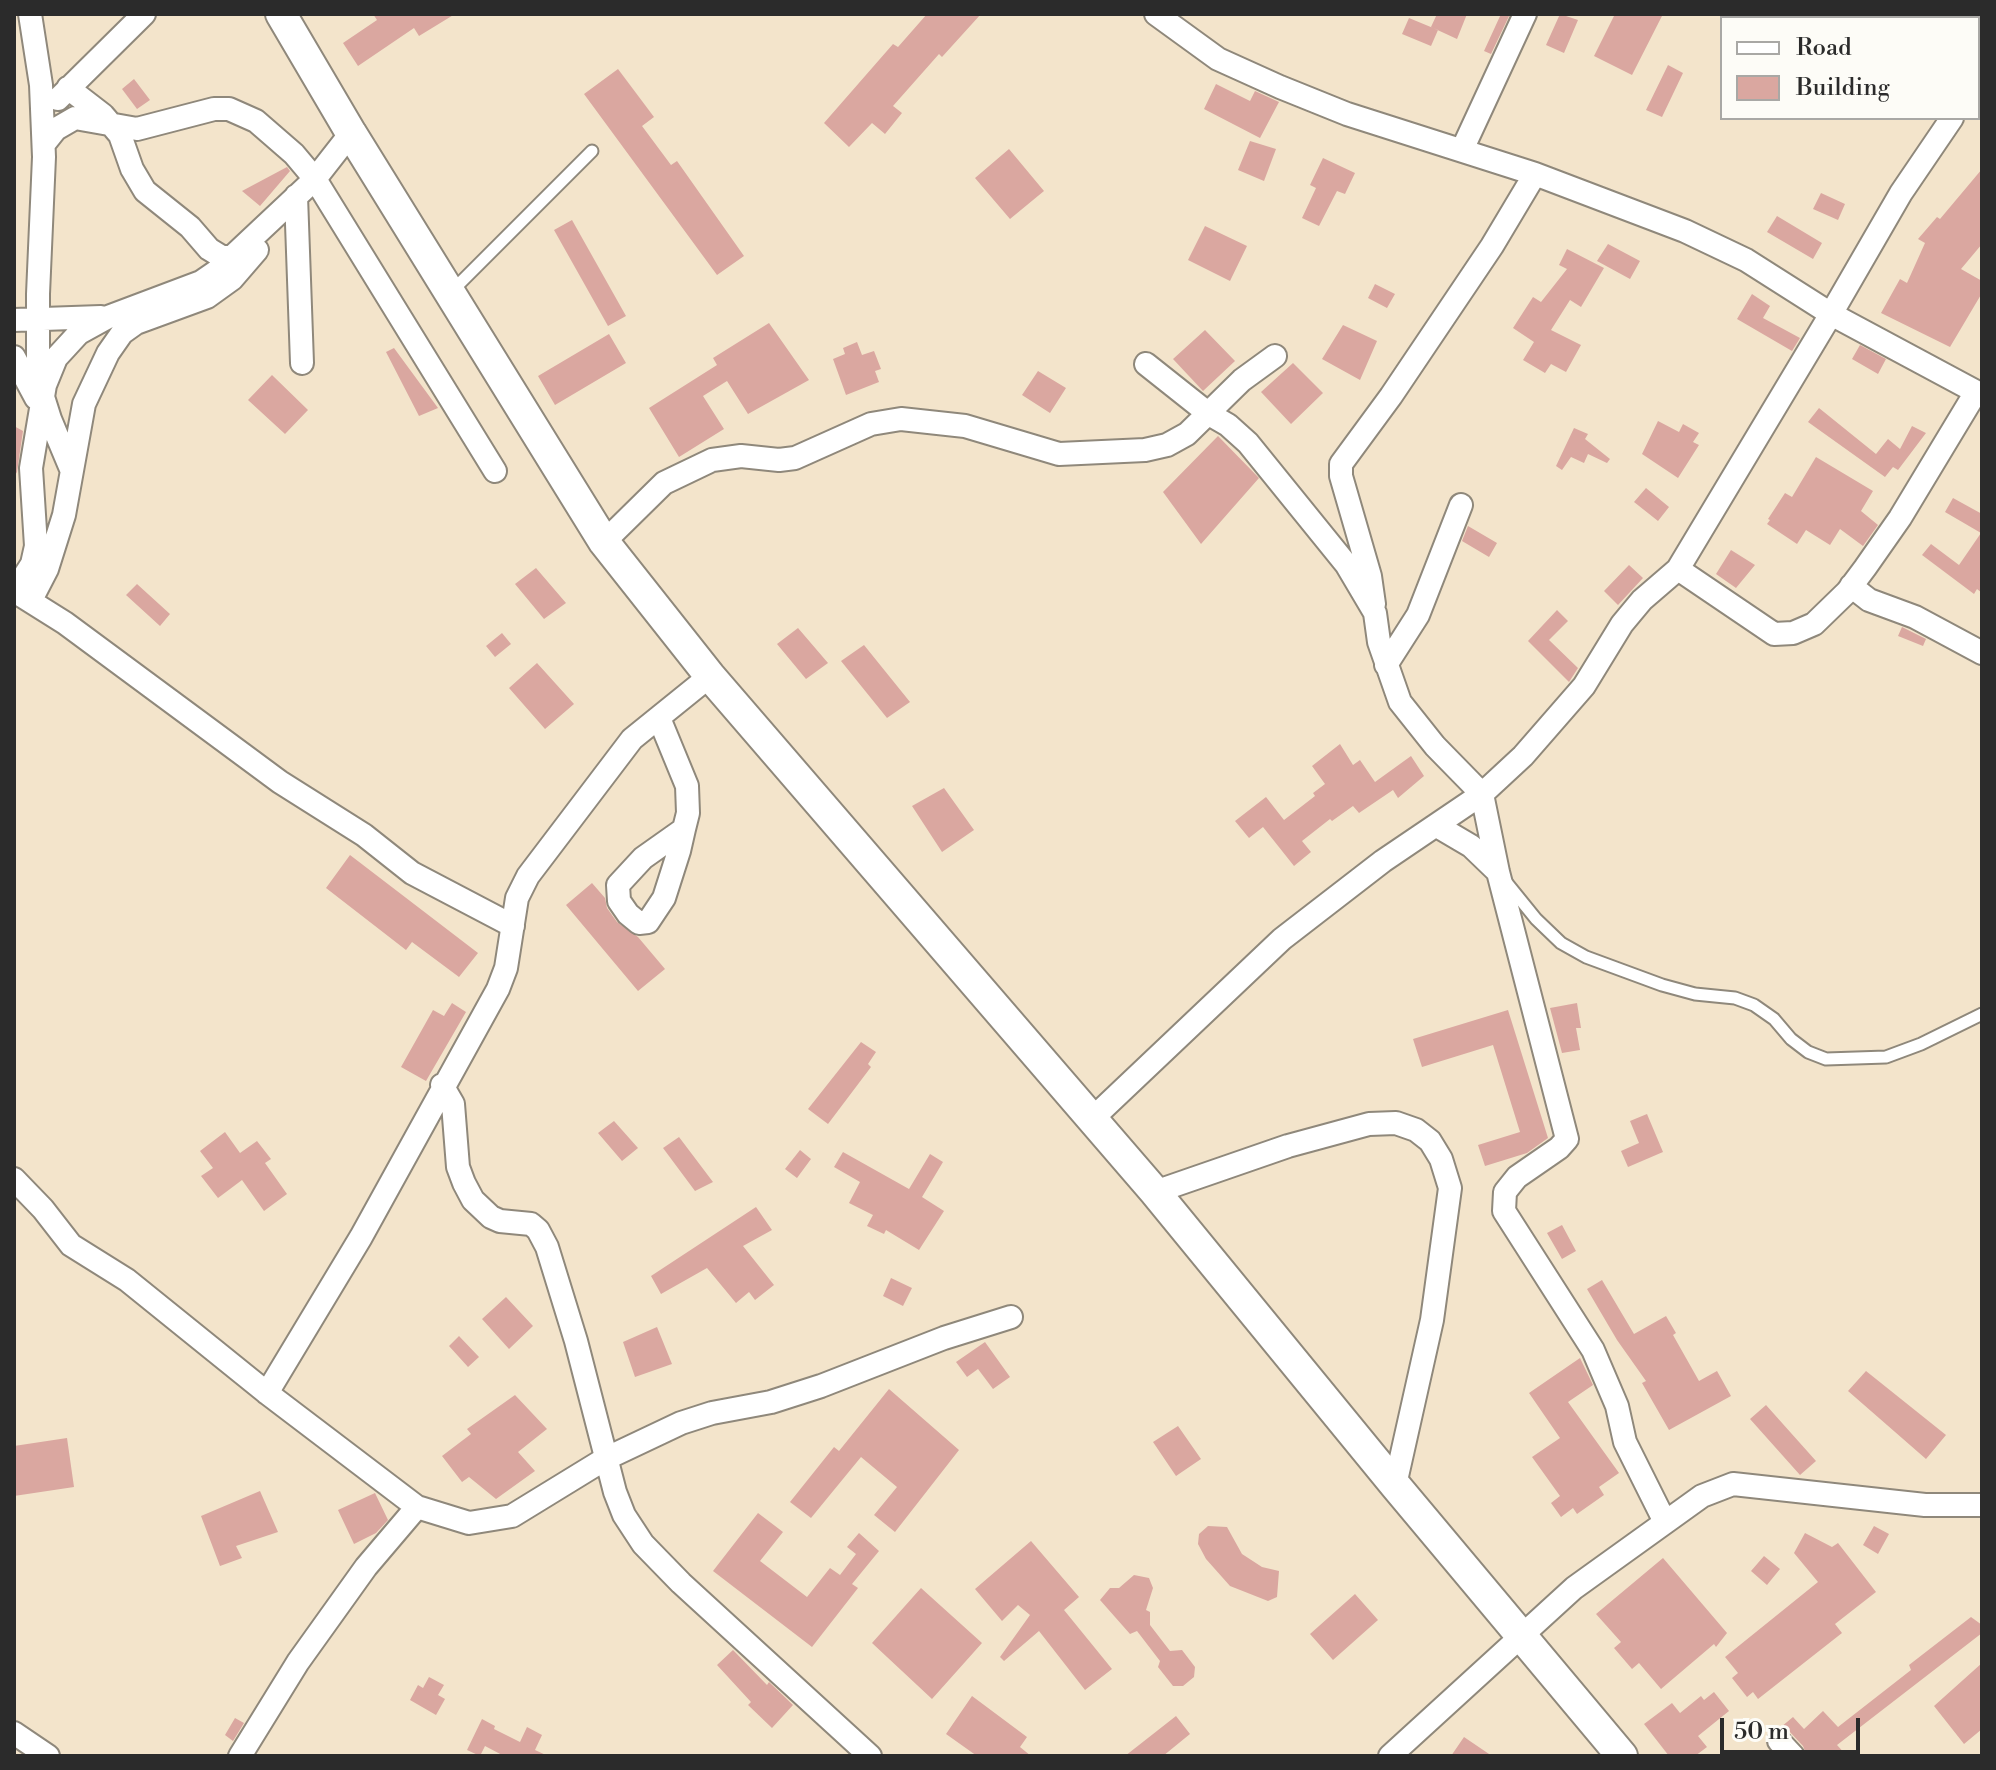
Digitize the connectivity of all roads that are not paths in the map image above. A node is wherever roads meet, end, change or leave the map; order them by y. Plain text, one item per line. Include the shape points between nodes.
1 (30, 14) edge
2 (144, 14) edge
3 (281, 14) edge
4 (1156, 14) edge
5 (1525, 14) edge
6 (68, 88) junction
7 (43, 114) junction
8 (1951, 120) edge
9 (112, 126) junction
10 (351, 133) junction
11 (44, 144) junction
12 (1462, 150) junction
13 (592, 151) dead end
14 (1535, 174) junction
15 (315, 179) junction
16 (290, 202) junction
17 (233, 257) junction
18 (450, 294) junction
19 (1831, 314) junction
20 (108, 317) junction
21 (14, 320) edge
22 (37, 321) junction
23 (1275, 356) dead end
24 (14, 357) edge
25 (302, 363) dead end
26 (1146, 364) dead end
27 (1979, 394) edge
28 (41, 403) junction
29 (1209, 414) junction
30 (72, 470) junction
31 (495, 471) dead end
32 (1461, 505) dead end
33 (604, 542) junction
34 (1678, 569) junction
35 (1851, 586) junction
36 (20, 592) edge
37 (1375, 613) junction
38 (1982, 653) edge
39 (1386, 665) junction
40 (710, 676) junction
41 (659, 718) junction
42 (1482, 794) junction
43 (1437, 826) junction
44 (684, 829) dead end
45 (1498, 872) junction
46 (513, 926) junction
47 (1982, 1014) edge
48 (442, 1085) junction
49 (1091, 1120) junction
50 (14, 1179) edge
51 (1155, 1192) junction
52 (1011, 1317) dead end
53 (267, 1393) junction
54 (605, 1459) junction
55 (1395, 1485) junction
56 (1982, 1505) edge
57 (417, 1507) junction
58 (1665, 1522) junction
59 (1522, 1638) junction
60 (14, 1733) edge
61 (48, 1756) edge
62 (240, 1756) edge
63 (870, 1756) edge
64 (1390, 1756) edge
65 (1622, 1756) edge

1 - 7 street
2 - 6 street
3 - 10 street
4 - 12 street via 1218,59 1280,87
5 - 12 street
6 - 7 street
6 - 9 street
7 - 11 street
8 - 19 street
9 - 11 street via 75,118
9 - 15 street via 137,129 196,112 229,109 256,121
9 - 17 street via 145,191 216,254
10 - 15 street
10 - 18 street
11 - 22 street
12 - 14 street
13 - 18 lane
14 - 19 street via 1685,231 1746,260
14 - 37 street via 1492,246 1341,464
15 - 16 street
15 - 31 street
16 - 17 street
16 - 25 street
16 - 30 street via 232,279 207,297 122,333 84,404
17 - 20 street via 201,282
18 - 33 street
19 - 27 street
19 - 34 street
20 - 22 street
20 - 28 street via 64,347 50,368
21 - 22 street
22 - 28 street
23 - 29 street
24 - 28 street
26 - 29 street
27 - 35 street
28 - 30 street
28 - 36 street via 31,468 36,546
29 - 33 street via 1167,445 1059,454 965,426 901,419 871,424 795,458 712,460 664,483
29 - 37 street via 1248,443 1346,564
30 - 36 street via 58,537
32 - 39 street via 1418,615
33 - 40 street
34 - 35 street via 1774,634 1814,624
34 - 42 street via 1642,600 1584,686
35 - 38 street via 1869,600 1915,617
36 - 46 street via 412,873
37 - 39 street
39 - 42 street via 1400,702
40 - 41 street
40 - 49 street
41 - 44 street via 687,786
41 - 46 street via 632,739 528,876 517,898
42 - 43 street
42 - 45 street
43 - 45 street via 1471,846
43 - 49 street via 1282,939
45 - 47 lane via 1561,943 1662,985 1754,1005 1808,1052 1826,1059 1886,1057
45 - 58 street via 1567,1139 1517,1177 1505,1192 1504,1211 1593,1350 1617,1406 1625,1442
46 - 48 street via 498,989
48 - 53 street via 361,1237
48 - 54 street via 453,1104 458,1167 473,1200 491,1217 531,1224 542,1237 576,1341
49 - 51 street
50 - 53 street via 71,1245 127,1280
51 - 55 street
51 - 55 street via 1369,1124 1396,1123 1430,1141 1450,1188 1432,1320
52 - 54 street via 783,1398 681,1423
53 - 57 street
54 - 57 street via 512,1516 469,1523
54 - 63 street via 624,1515 643,1544
55 - 59 street
56 - 58 street via 1925,1505 1733,1484 1702,1496
57 - 62 street via 298,1662
58 - 59 street via 1574,1588
59 - 64 street
59 - 65 street
60 - 61 street

